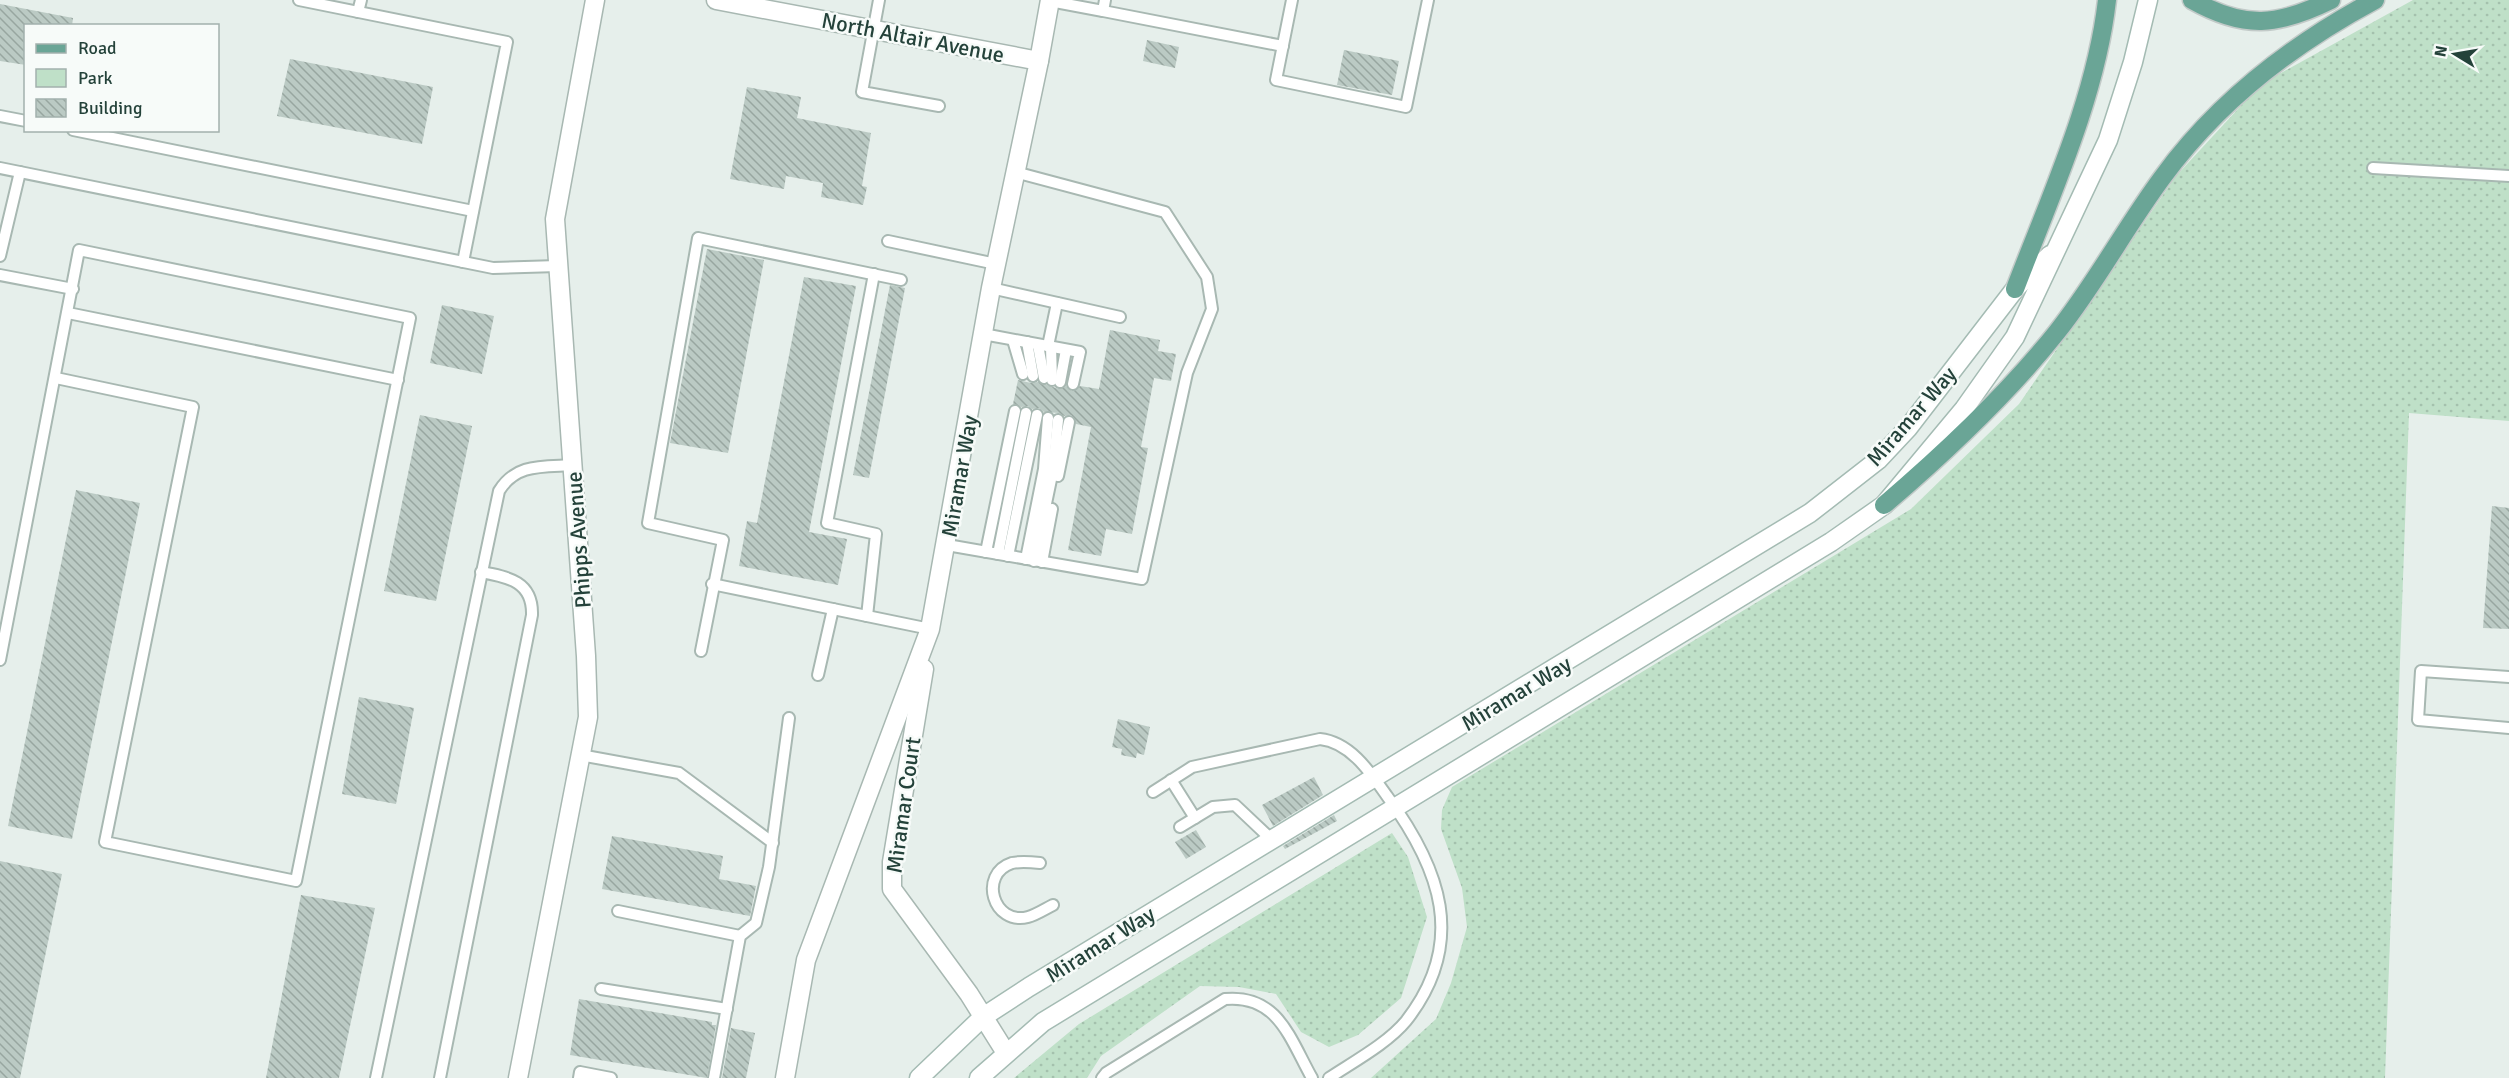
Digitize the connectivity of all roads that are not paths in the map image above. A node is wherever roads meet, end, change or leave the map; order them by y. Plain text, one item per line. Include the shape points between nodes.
1 (299, 0) edge
2 (361, 0) edge
3 (595, 0) edge
4 (716, 0) edge
5 (879, 0) edge
6 (1050, 0) edge
7 (1292, 0) edge
8 (1428, 0) edge
9 (2107, 0) edge
10 (2148, 0) edge
11 (2192, 0) edge
12 (2331, 0) edge
13 (2375, 0) edge
14 (1104, 6) edge
15 (358, 12) junction
16 (873, 30) junction
17 (1283, 46) junction
18 (1039, 61) junction
19 (939, 106) dead end
20 (0, 116) edge
21 (24, 121) edge
22 (83, 132) edge
23 (0, 168) edge
24 (2373, 168) dead end
25 (20, 172) junction
26 (1015, 172) junction
27 (2509, 176) edge
28 (473, 211) junction
29 (888, 241) dead end
30 (2059, 246) junction
31 (0, 256) edge
32 (463, 261) junction
33 (996, 264) junction
34 (558, 266) junction
35 (874, 274) junction
36 (0, 275) edge
37 (901, 280) dead end
38 (991, 288) junction
39 (73, 289) junction
40 (2015, 289) junction
41 (1057, 303) junction
42 (68, 313) junction
43 (1120, 317) dead end
44 (983, 334) junction
45 (1013, 340) junction
46 (1041, 345) junction
47 (1066, 350) junction
48 (56, 378) junction
49 (1042, 378) junction
50 (398, 380) junction
51 (1073, 384) dead end
52 (1042, 417) junction
53 (573, 465) junction
54 (1884, 505) junction
55 (947, 545) junction
56 (986, 552) junction
57 (1003, 555) junction
58 (1034, 560) junction
59 (482, 572) junction
60 (712, 584) junction
61 (833, 609) junction
62 (867, 616) junction
63 (930, 629) junction
64 (700, 651) dead end
65 (0, 660) edge
66 (818, 675) dead end
67 (2509, 677) edge
68 (789, 718) dead end
69 (2509, 729) edge
70 (580, 755) junction
71 (1375, 779) junction
72 (1171, 780) junction
73 (1153, 792) dead end
74 (1396, 808) junction
75 (1195, 818) junction
76 (1180, 827) dead end
77 (1272, 840) junction
78 (773, 843) junction
79 (1040, 863) dead end
80 (1053, 905) dead end
81 (618, 911) dead end
82 (740, 936) junction
83 (601, 989) dead end
84 (727, 1009) junction
85 (983, 1017) junction
86 (1006, 1053) junction
87 (376, 1078) edge
88 (440, 1078) edge
89 (518, 1078) edge
90 (579, 1078) edge
91 (611, 1078) edge
92 (714, 1078) edge
93 (785, 1078) edge
94 (919, 1078) edge
95 (979, 1078) edge
96 (1102, 1078) edge
97 (1312, 1078) edge
98 (1329, 1078) edge

1 - 15 lane
2 - 15 lane
3 - 34 main road, Phipps Avenue via 555,219
4 - 16 main road, North Altair Avenue
5 - 16 lane
6 - 14 lane
6 - 18 main road, Miramar Way
7 - 17 lane
8 - 17 lane via 1406,106 1276,80
9 - 40 main road via 2098,52 2068,150
10 - 30 main road, Miramar Way via 2108,140
11 - 12 main road via 2216,14 2240,21 2265,22 2290,18
13 - 54 main road via 2303,42 2227,102 2162,177 2082,297 2028,366 1939,458
14 - 17 lane
15 - 28 lane via 507,42
16 - 18 main road, North Altair Avenue
16 - 19 lane via 862,92
18 - 26 main road, Miramar Way
20 - 21 lane
22 - 28 lane
23 - 25 lane
24 - 27 lane
25 - 31 lane
25 - 32 lane
26 - 33 main road, Miramar Way
26 - 58 lane via 1165,212 1207,277 1212,309 1187,373 1142,579
28 - 32 lane
29 - 33 lane
30 - 40 main road, Miramar Way
30 - 54 main road, Miramar Way via 2015,337 1964,409
32 - 34 lane via 493,268
33 - 38 main road, Miramar Way
34 - 53 main road, Phipps Avenue
35 - 37 lane
35 - 60 lane via 698,238 648,523 723,540
35 - 62 lane via 827,523 876,534
36 - 39 lane
38 - 41 lane
38 - 44 main road, Miramar Way
39 - 42 lane
39 - 50 lane via 79,250 410,318
40 - 71 main road, Miramar Way via 1908,428 1878,459 1810,513
41 - 43 lane
41 - 46 lane
42 - 48 lane
42 - 50 lane
44 - 45 lane
44 - 55 main road, Miramar Way
45 - 46 lane
45 - 49 lane
46 - 47 lane
46 - 49 lane
46 - 49 lane
47 - 49 lane
47 - 51 lane via 1080,352
48 - 50 lane via 193,406 105,842 296,881
48 - 65 lane
52 - 56 lane
52 - 57 lane
52 - 58 lane
52 - 58 lane via 1044,469
53 - 59 lane via 527,468 506,480 499,491
53 - 70 main road, Phipps Avenue via 588,717
54 - 74 main road, Miramar Way via 1831,542
55 - 56 lane
55 - 63 main road, Miramar Way
56 - 57 lane
57 - 58 lane
59 - 87 lane
59 - 88 lane via 507,577 524,587 530,596 532,615
60 - 61 lane
60 - 64 lane
61 - 62 lane
61 - 66 lane
62 - 63 lane
63 - 85 main road, Miramar Court via 892,862 892,889
63 - 93 main road, Miramar Way via 806,960
67 - 69 lane via 2421,671 2418,720
68 - 78 lane
70 - 78 lane via 679,773
70 - 89 main road, Phipps Avenue
71 - 72 lane via 1344,747 1320,739 1192,767
71 - 74 lane
71 - 77 main road, Miramar Way
72 - 73 lane
72 - 75 lane
74 - 86 main road, Miramar Way via 1043,1022
74 - 98 lane via 1421,846 1438,890 1442,937 1430,982 1405,1022
75 - 76 lane
75 - 77 lane via 1213,807 1235,805
77 - 85 main road, Miramar Way
78 - 82 lane via 756,923
79 - 80 lane via 1014,862 1002,868 993,880 993,899 999,909 1012,917 1027,918
81 - 82 lane
82 - 84 lane
83 - 84 lane
84 - 92 lane
85 - 86 main road, Miramar Court
85 - 94 main road, Miramar Way
86 - 95 main road, Miramar Way
90 - 91 lane via 580,1072
96 - 97 lane via 1225,999 1241,997 1270,1009

